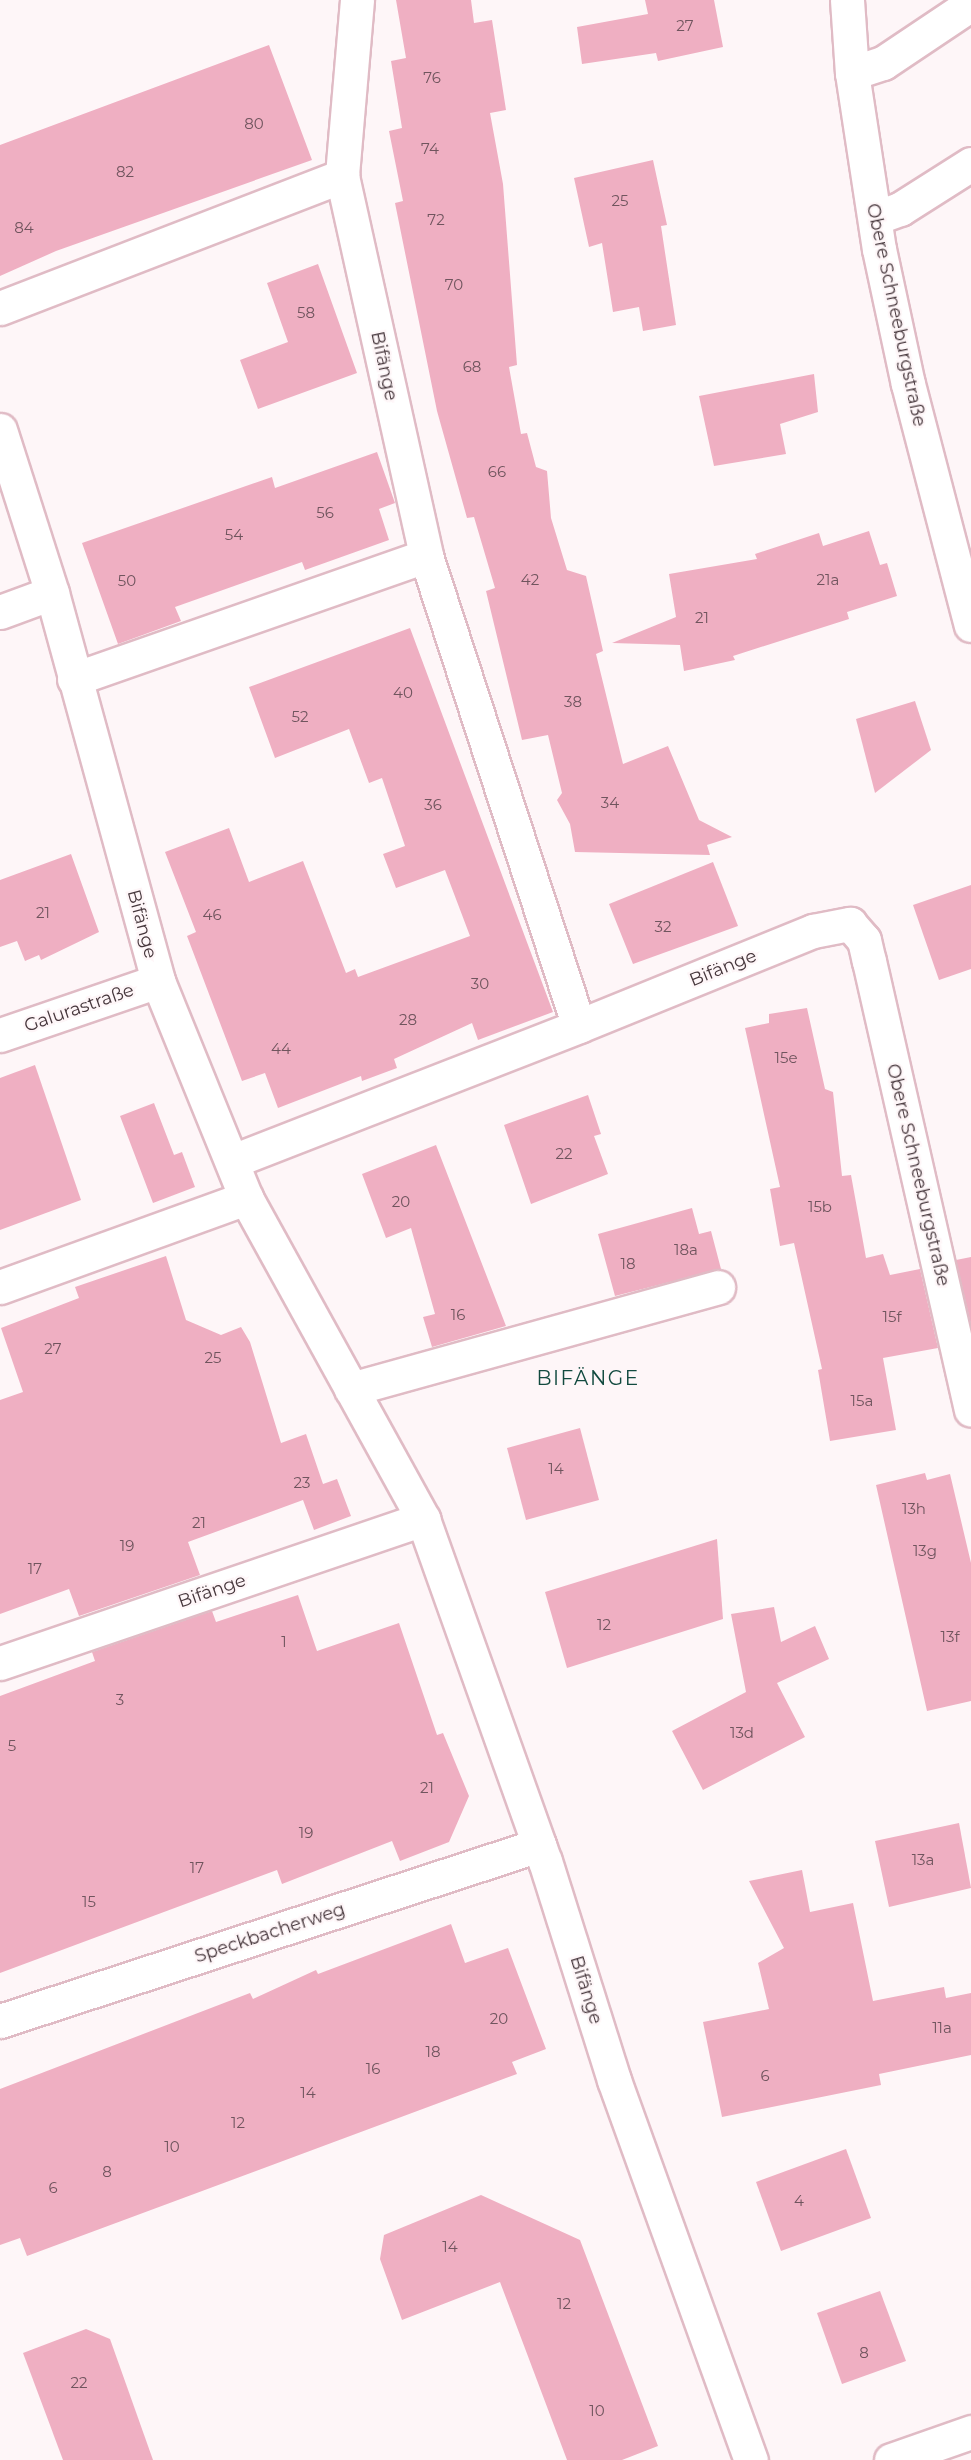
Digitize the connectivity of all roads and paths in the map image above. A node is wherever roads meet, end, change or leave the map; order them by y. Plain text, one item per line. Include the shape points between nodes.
1 (357, 0) edge
2 (847, 0) edge
3 (971, 4) edge
4 (852, 73) junction
5 (971, 164) edge
6 (342, 176) junction
7 (876, 218) junction
8 (0, 308) edge
9 (0, 430) edge
10 (426, 556) junction
11 (52, 593) junction
12 (0, 612) edge
13 (971, 625) edge
14 (74, 679) junction
15 (864, 940) joint
16 (158, 981) junction
17 (579, 1026) junction
18 (0, 1035) edge
19 (232, 1161) junction
20 (246, 1198) junction
21 (0, 1287) edge
22 (717, 1287) dead end
23 (351, 1389) junction
24 (971, 1410) edge
25 (423, 1519) junction
26 (0, 1663) edge
27 (539, 1845) junction
28 (0, 2021) edge
29 (971, 2433) edge
30 (751, 2460) edge
31 (891, 2460) edge

1 - 6 street, Bifänge
2 - 4 street, Obere Schneeburgstraße
3 - 4 street via 884,63
4 - 7 street, Obere Schneeburgstraße
5 - 7 street via 900,209
6 - 8 street
6 - 10 street, Bifänge
7 - 13 street, Obere Schneeburgstraße via 908,384
9 - 11 street, Bifänge
10 - 14 street
10 - 17 street, Bifänge
11 - 12 street
11 - 14 street, Bifänge
14 - 16 street, Bifänge
15 - 17 street, Bifänge via 850,924 813,931
15 - 24 street, Obere Schneeburgstraße
16 - 18 street, Galurastraße
16 - 19 street, Bifänge
17 - 19 street, Bifänge
19 - 20 street, Bifänge
20 - 21 street
20 - 23 street, Bifänge
22 - 23 street
23 - 25 street, Bifänge
25 - 26 street, Bifänge
25 - 27 street, Bifänge
27 - 28 street, Speckbacherweg
27 - 30 street, Bifänge via 614,2080
29 - 31 street

